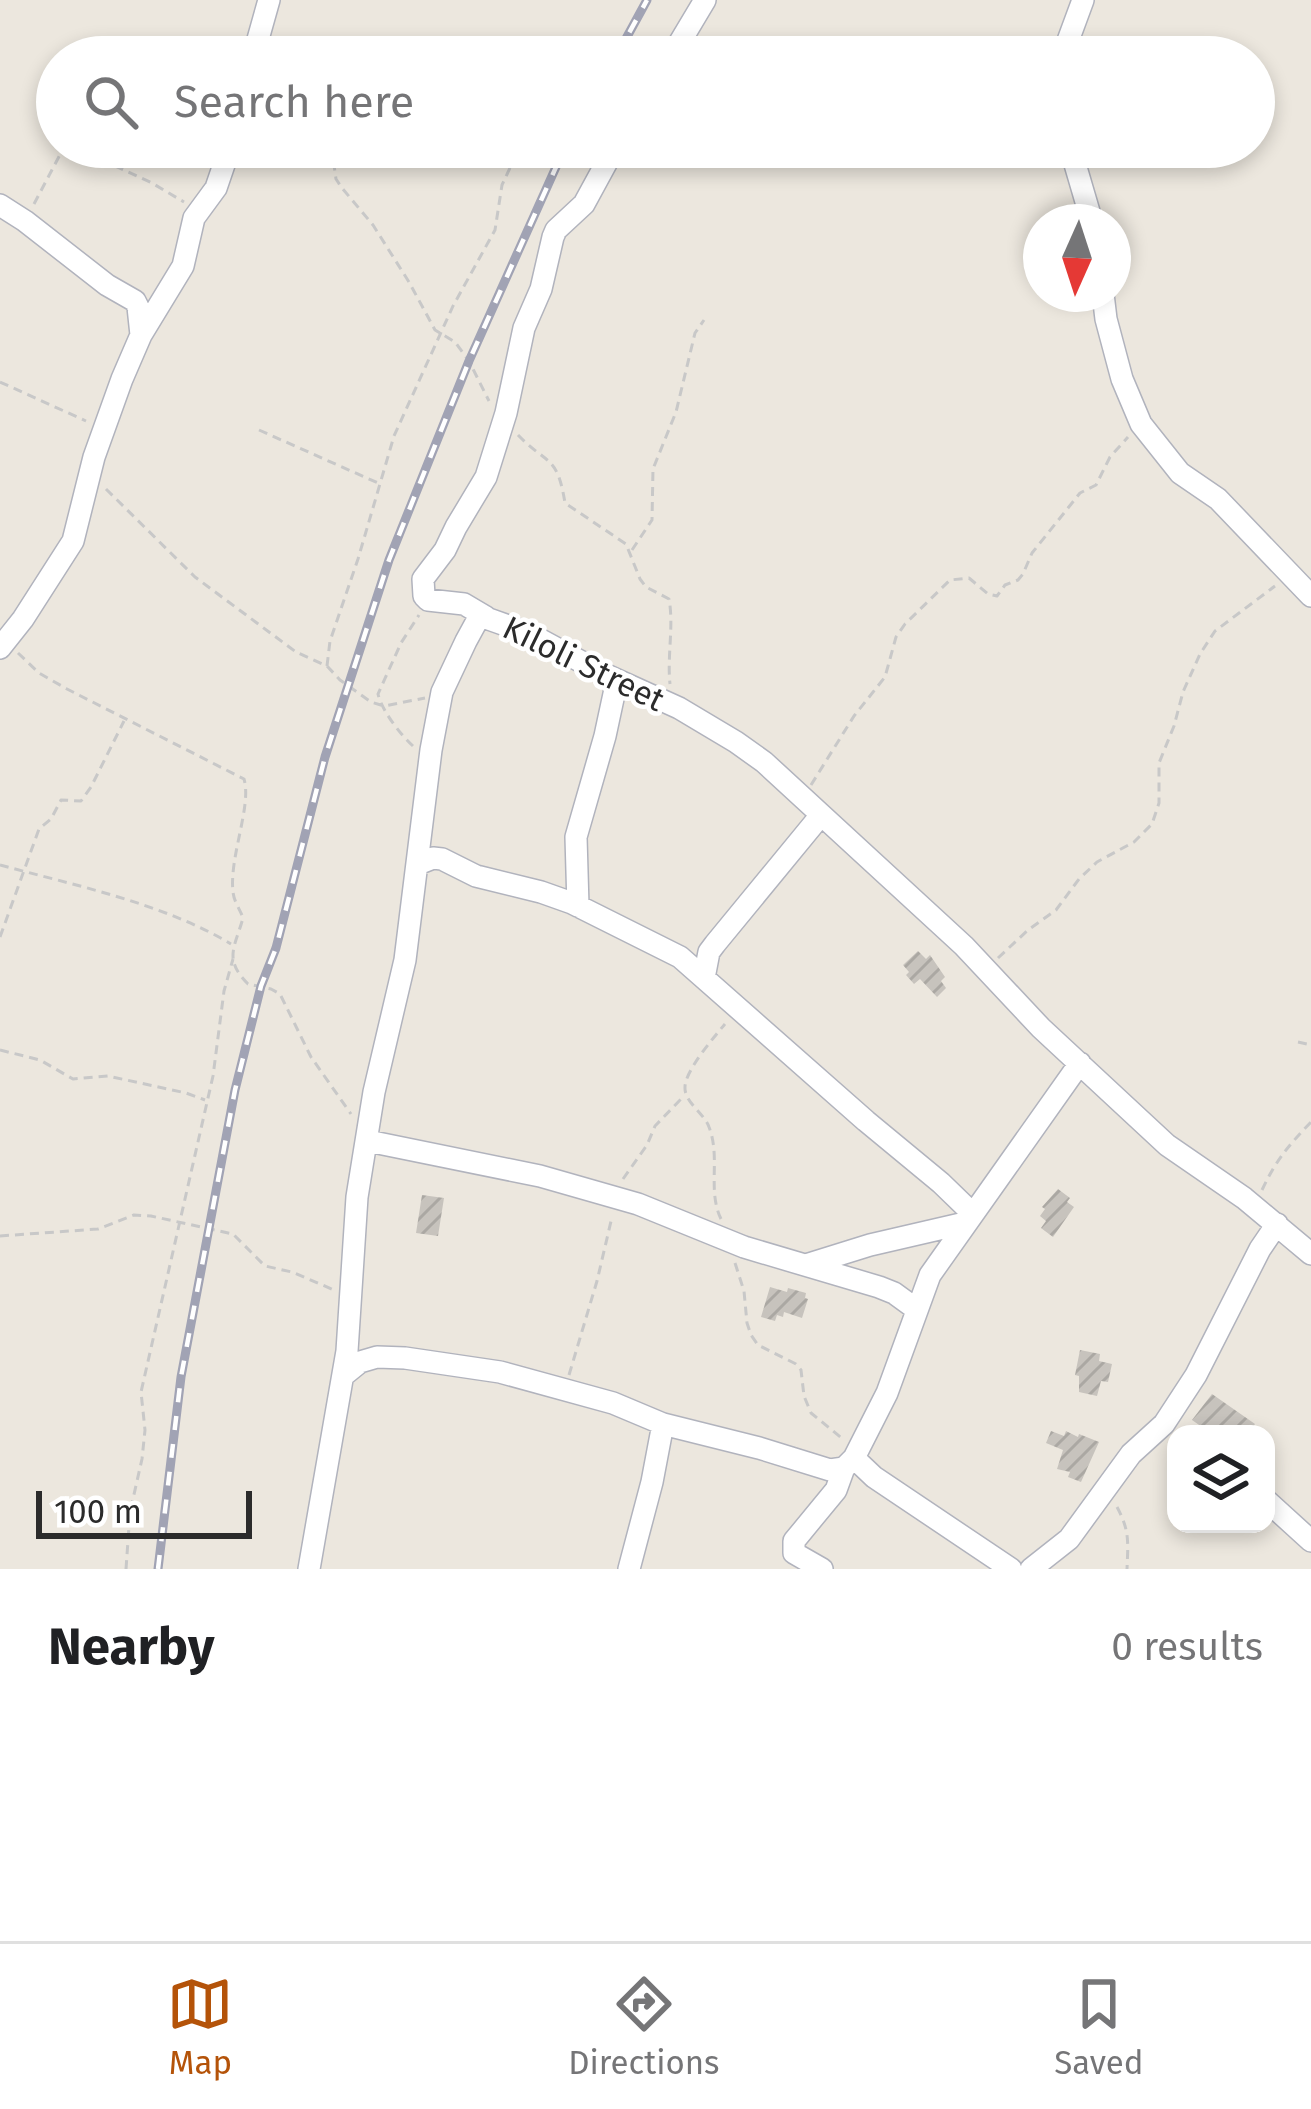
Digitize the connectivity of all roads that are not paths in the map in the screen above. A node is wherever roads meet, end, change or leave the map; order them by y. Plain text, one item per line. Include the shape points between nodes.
1 (269, 0) edge
2 (705, 0) edge
3 (1083, 0) edge
4 (259, 36) edge
5 (683, 36) edge
6 (1070, 36) edge
7 (223, 168) edge
8 (604, 168) edge
9 (1076, 168) edge
10 (1087, 204) edge
11 (0, 206) edge
12 (1105, 312) edge
13 (141, 335) junction
14 (1311, 596) edge
15 (486, 617) junction
16 (3, 636) edge
17 (617, 680) junction
18 (816, 809) junction
19 (418, 864) junction
20 (578, 906) junction
21 (704, 978) junction
22 (1080, 1063) junction
23 (368, 1142) junction
24 (969, 1218) junction
25 (1277, 1224) junction
26 (1311, 1254) edge
27 (808, 1264) junction
28 (916, 1309) junction
29 (344, 1375) junction
30 (663, 1424) junction
31 (1172, 1425) edge
32 (1167, 1431) edge
33 (849, 1463) junction
34 (1275, 1508) edge
35 (1311, 1541) edge
36 (309, 1569) edge
37 (629, 1569) edge
38 (822, 1569) edge
39 (1011, 1569) edge
40 (1030, 1569) edge

1 - 4 street
2 - 5 street
3 - 6 street
7 - 13 street via 194,218 183,266
8 - 15 street via 584,204 556,230 486,477 423,579 428,600 464,604
9 - 10 street
11 - 13 street via 135,301
12 - 14 street via 1142,424 1180,473 1218,499
13 - 16 street via 73,541
15 - 17 street, Kiloli Street
15 - 19 street, Kiloli Street via 442,692
17 - 18 street, Kiloli Street via 749,751
17 - 20 street via 576,837
18 - 21 street via 715,944
18 - 22 street, Kiloli Street
19 - 20 street via 442,859
19 - 23 street, Kiloli Street
20 - 21 street via 662,946
21 - 24 street via 941,1183
22 - 24 street
22 - 25 street, Kiloli Street via 1167,1145
23 - 27 street via 518,1170
23 - 29 street, Kiloli Street
24 - 27 street
24 - 28 street
25 - 26 street, Kiloli Street
25 - 31 street
27 - 28 street via 894,1293
28 - 33 street
29 - 30 street via 368,1359 405,1358 500,1372 614,1402
29 - 36 street, Kiloli Street
30 - 33 street via 830,1470
30 - 37 street
32 - 40 street via 1131,1454 1069,1539
33 - 38 street via 794,1541 794,1553
33 - 39 street
34 - 35 street

